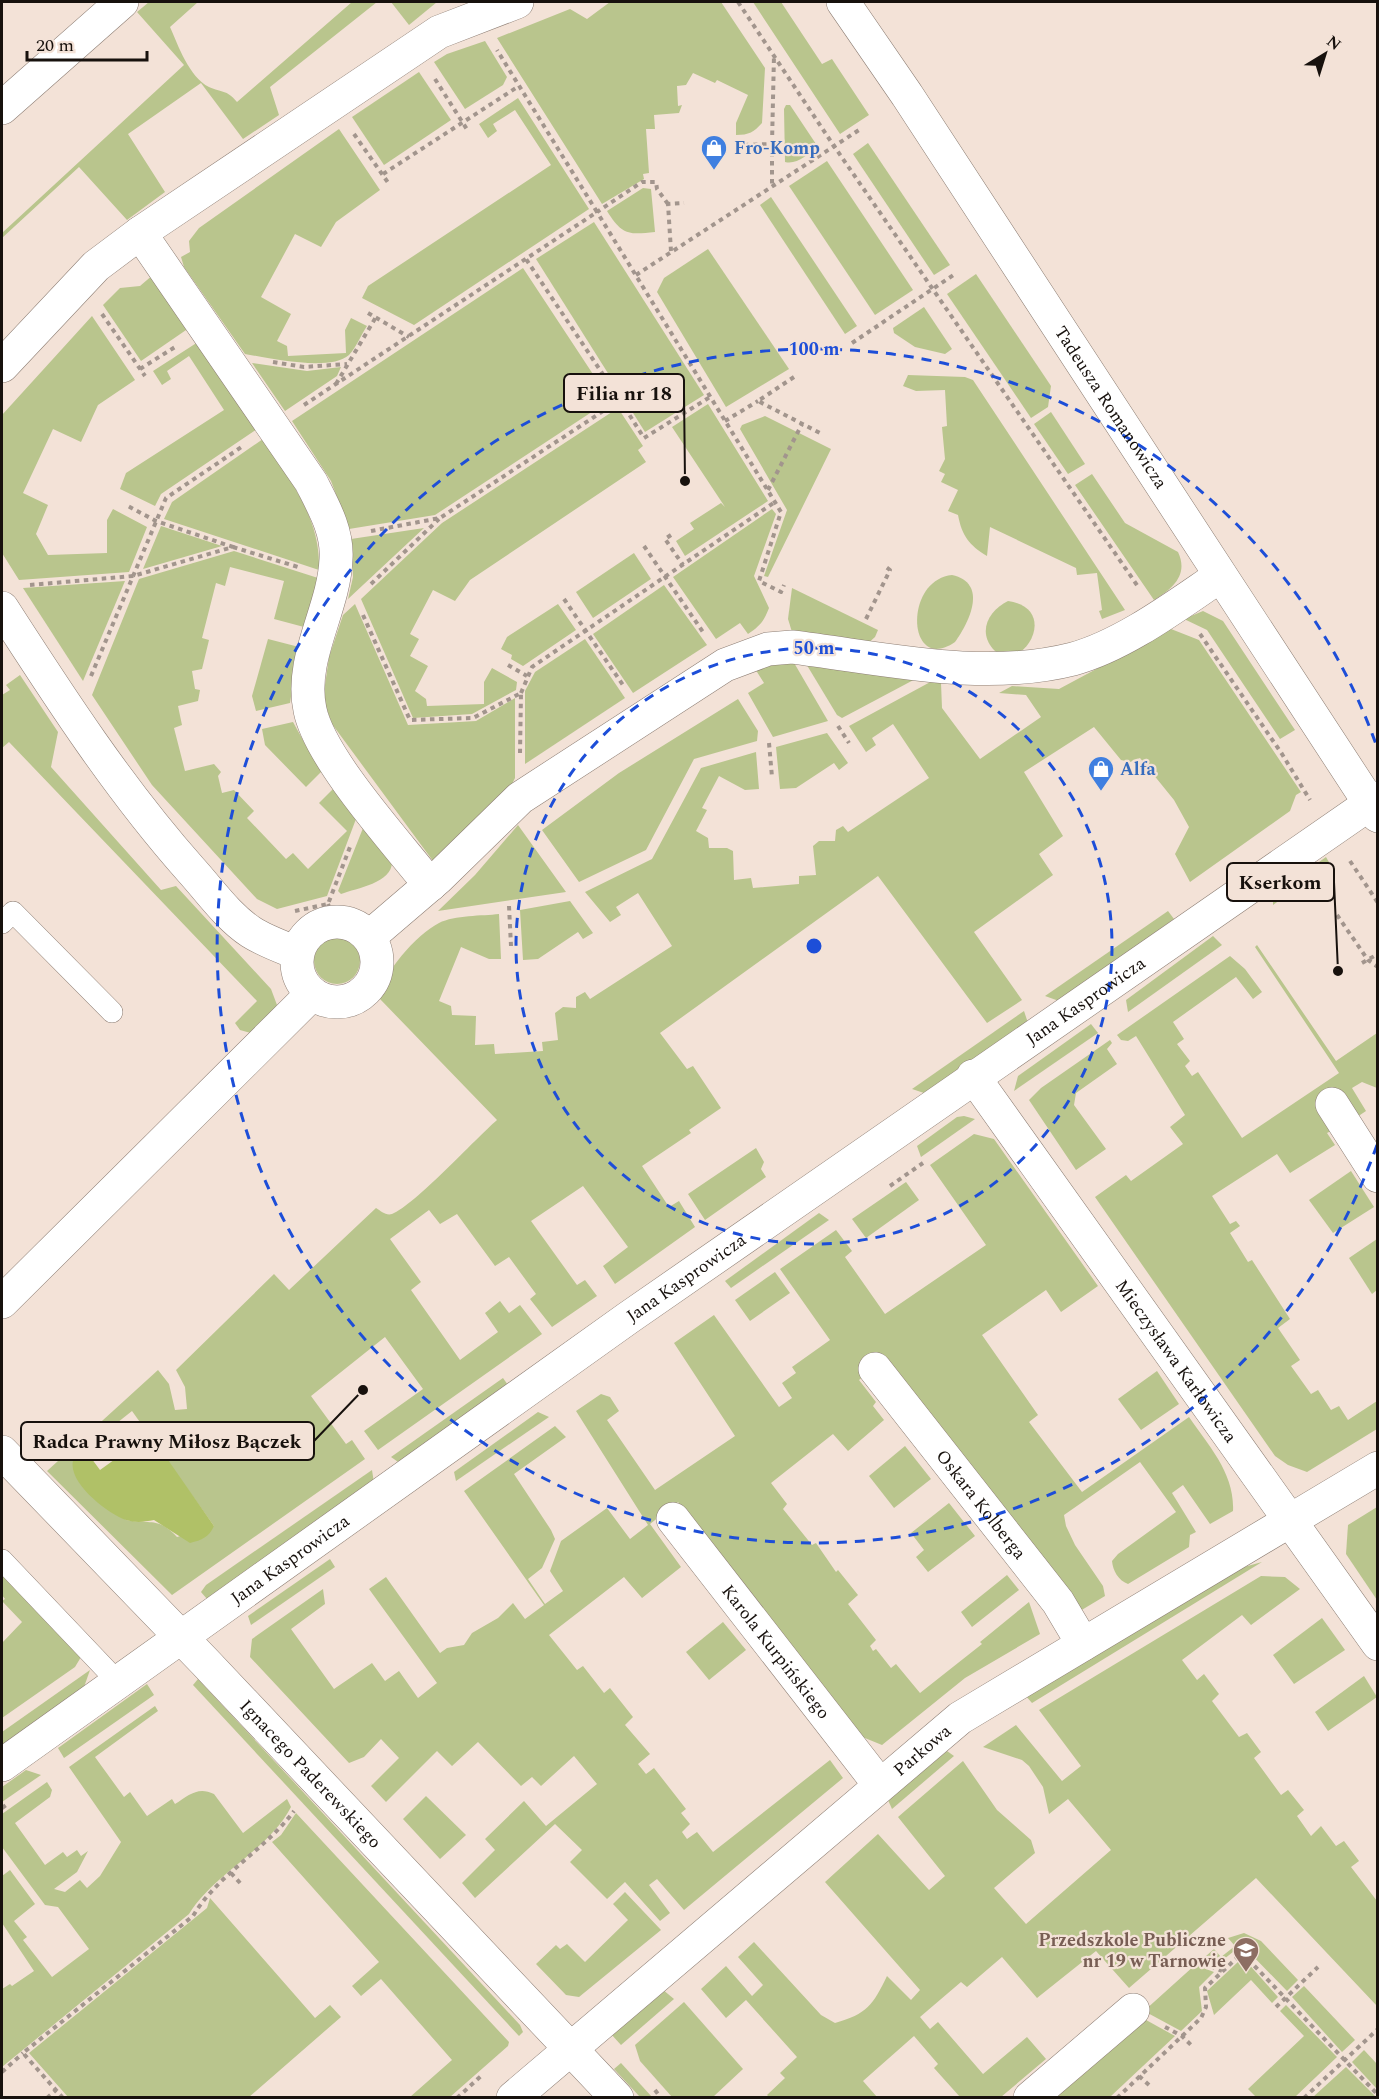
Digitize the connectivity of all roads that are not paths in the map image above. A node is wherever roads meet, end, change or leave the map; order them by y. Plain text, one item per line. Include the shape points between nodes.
1 (122, 2) edge
2 (843, 2) edge
3 (500, 4) edge
4 (2, 108) edge
5 (140, 233) junction
6 (2, 366) edge
7 (1220, 576) junction
8 (2, 608) edge
9 (1375, 806) edge
10 (430, 885) junction
11 (2, 923) edge
12 (369, 937) junction
13 (297, 953) junction
14 (312, 994) junction
15 (112, 1011) dead end
16 (973, 1077) junction
17 (1332, 1104) dead end
18 (1377, 1176) edge
19 (2, 1302) edge
20 (874, 1369) dead end
21 (2, 1452) edge
22 (1377, 1468) edge
23 (674, 1519) dead end
24 (1291, 1520) junction
25 (2, 1560) edge
26 (182, 1638) junction
27 (1083, 1644) junction
28 (1377, 1644) edge
29 (118, 1683) junction
30 (2, 1765) edge
31 (879, 1784) junction
32 (1132, 2010) dead end
33 (570, 2048) junction
34 (513, 2097) edge
35 (617, 2097) edge
36 (1030, 2097) edge

1 - 4 street
2 - 7 street, Tadeusza Romanowicza
3 - 5 street via 439,32
5 - 6 street via 96,266
5 - 10 street via 311,482 327,514 335,537 336,558 312,658 310,711 339,768
7 - 9 street, Tadeusza Romanowicza
7 - 10 street via 1159,617 1075,658 1028,667 949,666 792,647 768,649 725,665 520,798
8 - 13 street via 132,800 183,861 251,932
9 - 16 street, Jana Kasprowicza via 1330,831
10 - 12 street
11 - 15 lane via 13,912
12 - 13 street via 331,912 310,931
12 - 14 street via 378,961 376,974 361,994 337,1002
13 - 14 street via 299,976
14 - 19 street
16 - 24 street, Mieczysława Karłowicza
16 - 26 street, Jana Kasprowicza via 628,1318
17 - 18 street
20 - 27 street, Oskara Kolberga via 1058,1602
21 - 26 street, Ignacego Paderewskiego
22 - 24 street, Parkowa
23 - 31 street, Karola Kurpińskiego
24 - 27 street, Parkowa
24 - 28 street, Mieczysława Karłowicza
25 - 29 lane
26 - 29 street, Jana Kasprowicza
26 - 33 street, Ignacego Paderewskiego
27 - 31 street, Parkowa via 960,1718
29 - 30 street, Jana Kasprowicza
31 - 33 street, Parkowa
32 - 36 street
33 - 34 street, Parkowa
33 - 35 street, Ignacego Paderewskiego

